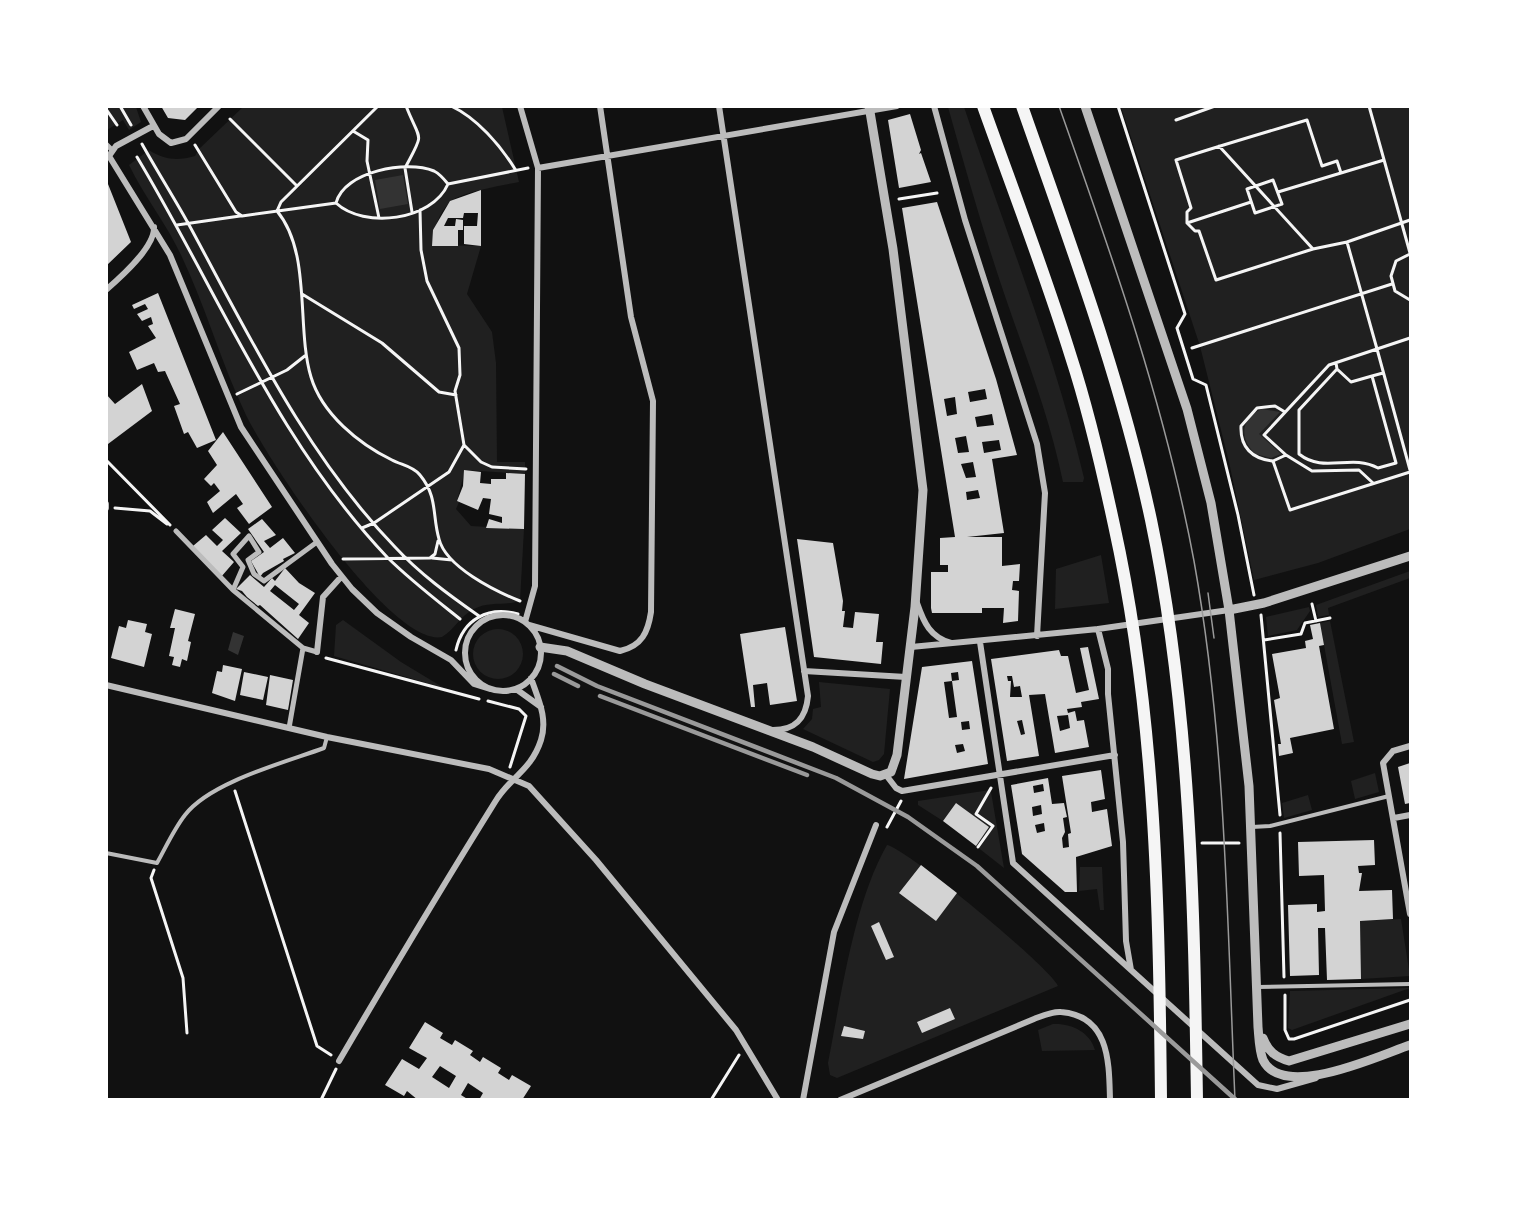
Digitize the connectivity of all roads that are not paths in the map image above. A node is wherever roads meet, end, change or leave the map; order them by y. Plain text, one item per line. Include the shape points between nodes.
1 (143, 106) edge
2 (219, 106) edge
3 (520, 106) edge
4 (600, 106) edge
5 (719, 106) edge
6 (897, 106) edge
7 (934, 106) edge
8 (983, 106) edge
9 (1022, 106) edge
10 (1085, 106) edge
11 (869, 108) edge
12 (153, 126) junction
13 (723, 138) junction
14 (106, 144) edge
15 (109, 154) edge
16 (608, 157) junction
17 (538, 168) junction
18 (154, 226) junction
19 (106, 290) edge
20 (176, 531) road end
21 (317, 542) junction
22 (1410, 556) edge
23 (341, 577) junction
24 (233, 590) junction
25 (916, 599) junction
26 (1229, 610) junction
27 (527, 624) junction
28 (1098, 629) junction
29 (1037, 636) junction
30 (980, 642) junction
31 (958, 644) junction
32 (540, 647) junction
33 (910, 647) junction
34 (303, 648) junction
35 (317, 652) joint
36 (804, 671) junction
37 (906, 677) junction
38 (531, 678) junction
39 (106, 685) edge
40 (489, 689) junction
41 (516, 689) junction
42 (541, 707) junction
43 (289, 728) junction
44 (770, 730) junction
45 (327, 737) junction
46 (1410, 746) edge
47 (1115, 755) junction
48 (886, 775) junction
49 (1000, 776) junction
50 (516, 779) junction
51 (1390, 795) junction
52 (1410, 815) edge
53 (1394, 818) junction
54 (876, 825) road end
55 (1252, 827) junction
56 (106, 853) edge
57 (1410, 911) edge
58 (1131, 970) junction
59 (1410, 984) edge
60 (1258, 987) junction
61 (1410, 1024) edge
62 (1258, 1027) junction
63 (1410, 1045) edge
64 (339, 1061) road end
65 (1321, 1076) junction
66 (1197, 1094) edge
67 (777, 1100) edge
68 (803, 1100) edge
69 (840, 1100) edge
70 (1110, 1100) edge
71 (1161, 1100) edge

1 - 12 street
2 - 12 street via 186,139 171,143
3 - 17 street
4 - 16 street
5 - 13 street
6 - 11 street
7 - 29 street via 965,220 1037,444 1045,493
8 - 71 highway via 1071,357 1105,486 1136,643 1154,807
9 - 66 highway via 1089,296 1129,428 1151,522 1182,720 1189,806
10 - 26 street via 1187,409 1211,503
11 - 13 street
11 - 25 street via 893,249 923,481
12 - 15 street
13 - 16 street
13 - 36 street
14 - 15 street
15 - 18 street
16 - 17 street
16 - 27 street via 631,317 653,401 651,612 643,639 620,651
17 - 27 street via 535,586
18 - 19 street via 152,241 132,267
18 - 21 street via 179,275 234,414
20 - 24 street
21 - 23 street
21 - 24 street via 264,581 254,574 248,560 259,552 249,536 233,554 243,567
22 - 26 street via 1264,603
23 - 35 street via 323,597
23 - 40 street via 394,626 456,665 474,684
24 - 34 street
25 - 31 street via 932,633
25 - 33 street
26 - 28 street
26 - 55 street
27 - 32 street
27 - 40 street via 504,615 473,629 467,640 466,663 479,683
28 - 29 street
28 - 47 street via 1107,659
29 - 30 street
30 - 31 street
30 - 49 street
31 - 33 street
32 - 38 street via 540,661
32 - 44 street via 567,651
33 - 37 street
34 - 35 street
34 - 43 street
36 - 37 street
36 - 44 street via 804,714 790,728
37 - 48 street via 897,755
38 - 41 street
38 - 42 street
39 - 43 street
40 - 41 street
41 - 42 street
42 - 50 street via 541,740 528,768
43 - 45 street
44 - 48 street via 872,774
45 - 50 street
45 - 56 lane via 324,748 232,783 204,798 185,814 157,863
46 - 51 street via 1393,751 1383,763
47 - 49 street
47 - 58 street
48 - 49 street via 902,791
49 - 58 street via 1013,863
50 - 64 street via 492,807
50 - 67 street via 529,786 596,860 736,1030
51 - 53 street
51 - 55 lane
52 - 53 street
53 - 57 street
54 - 68 street via 834,932
55 - 60 street
58 - 65 street via 1258,1084 1277,1089
59 - 60 lane
60 - 62 street
61 - 62 street via 1289,1061 1267,1049
62 - 65 street via 1263,1060 1274,1072 1291,1077
63 - 65 street
69 - 70 street via 1060,1011 1083,1018 1103,1037 1109,1063

